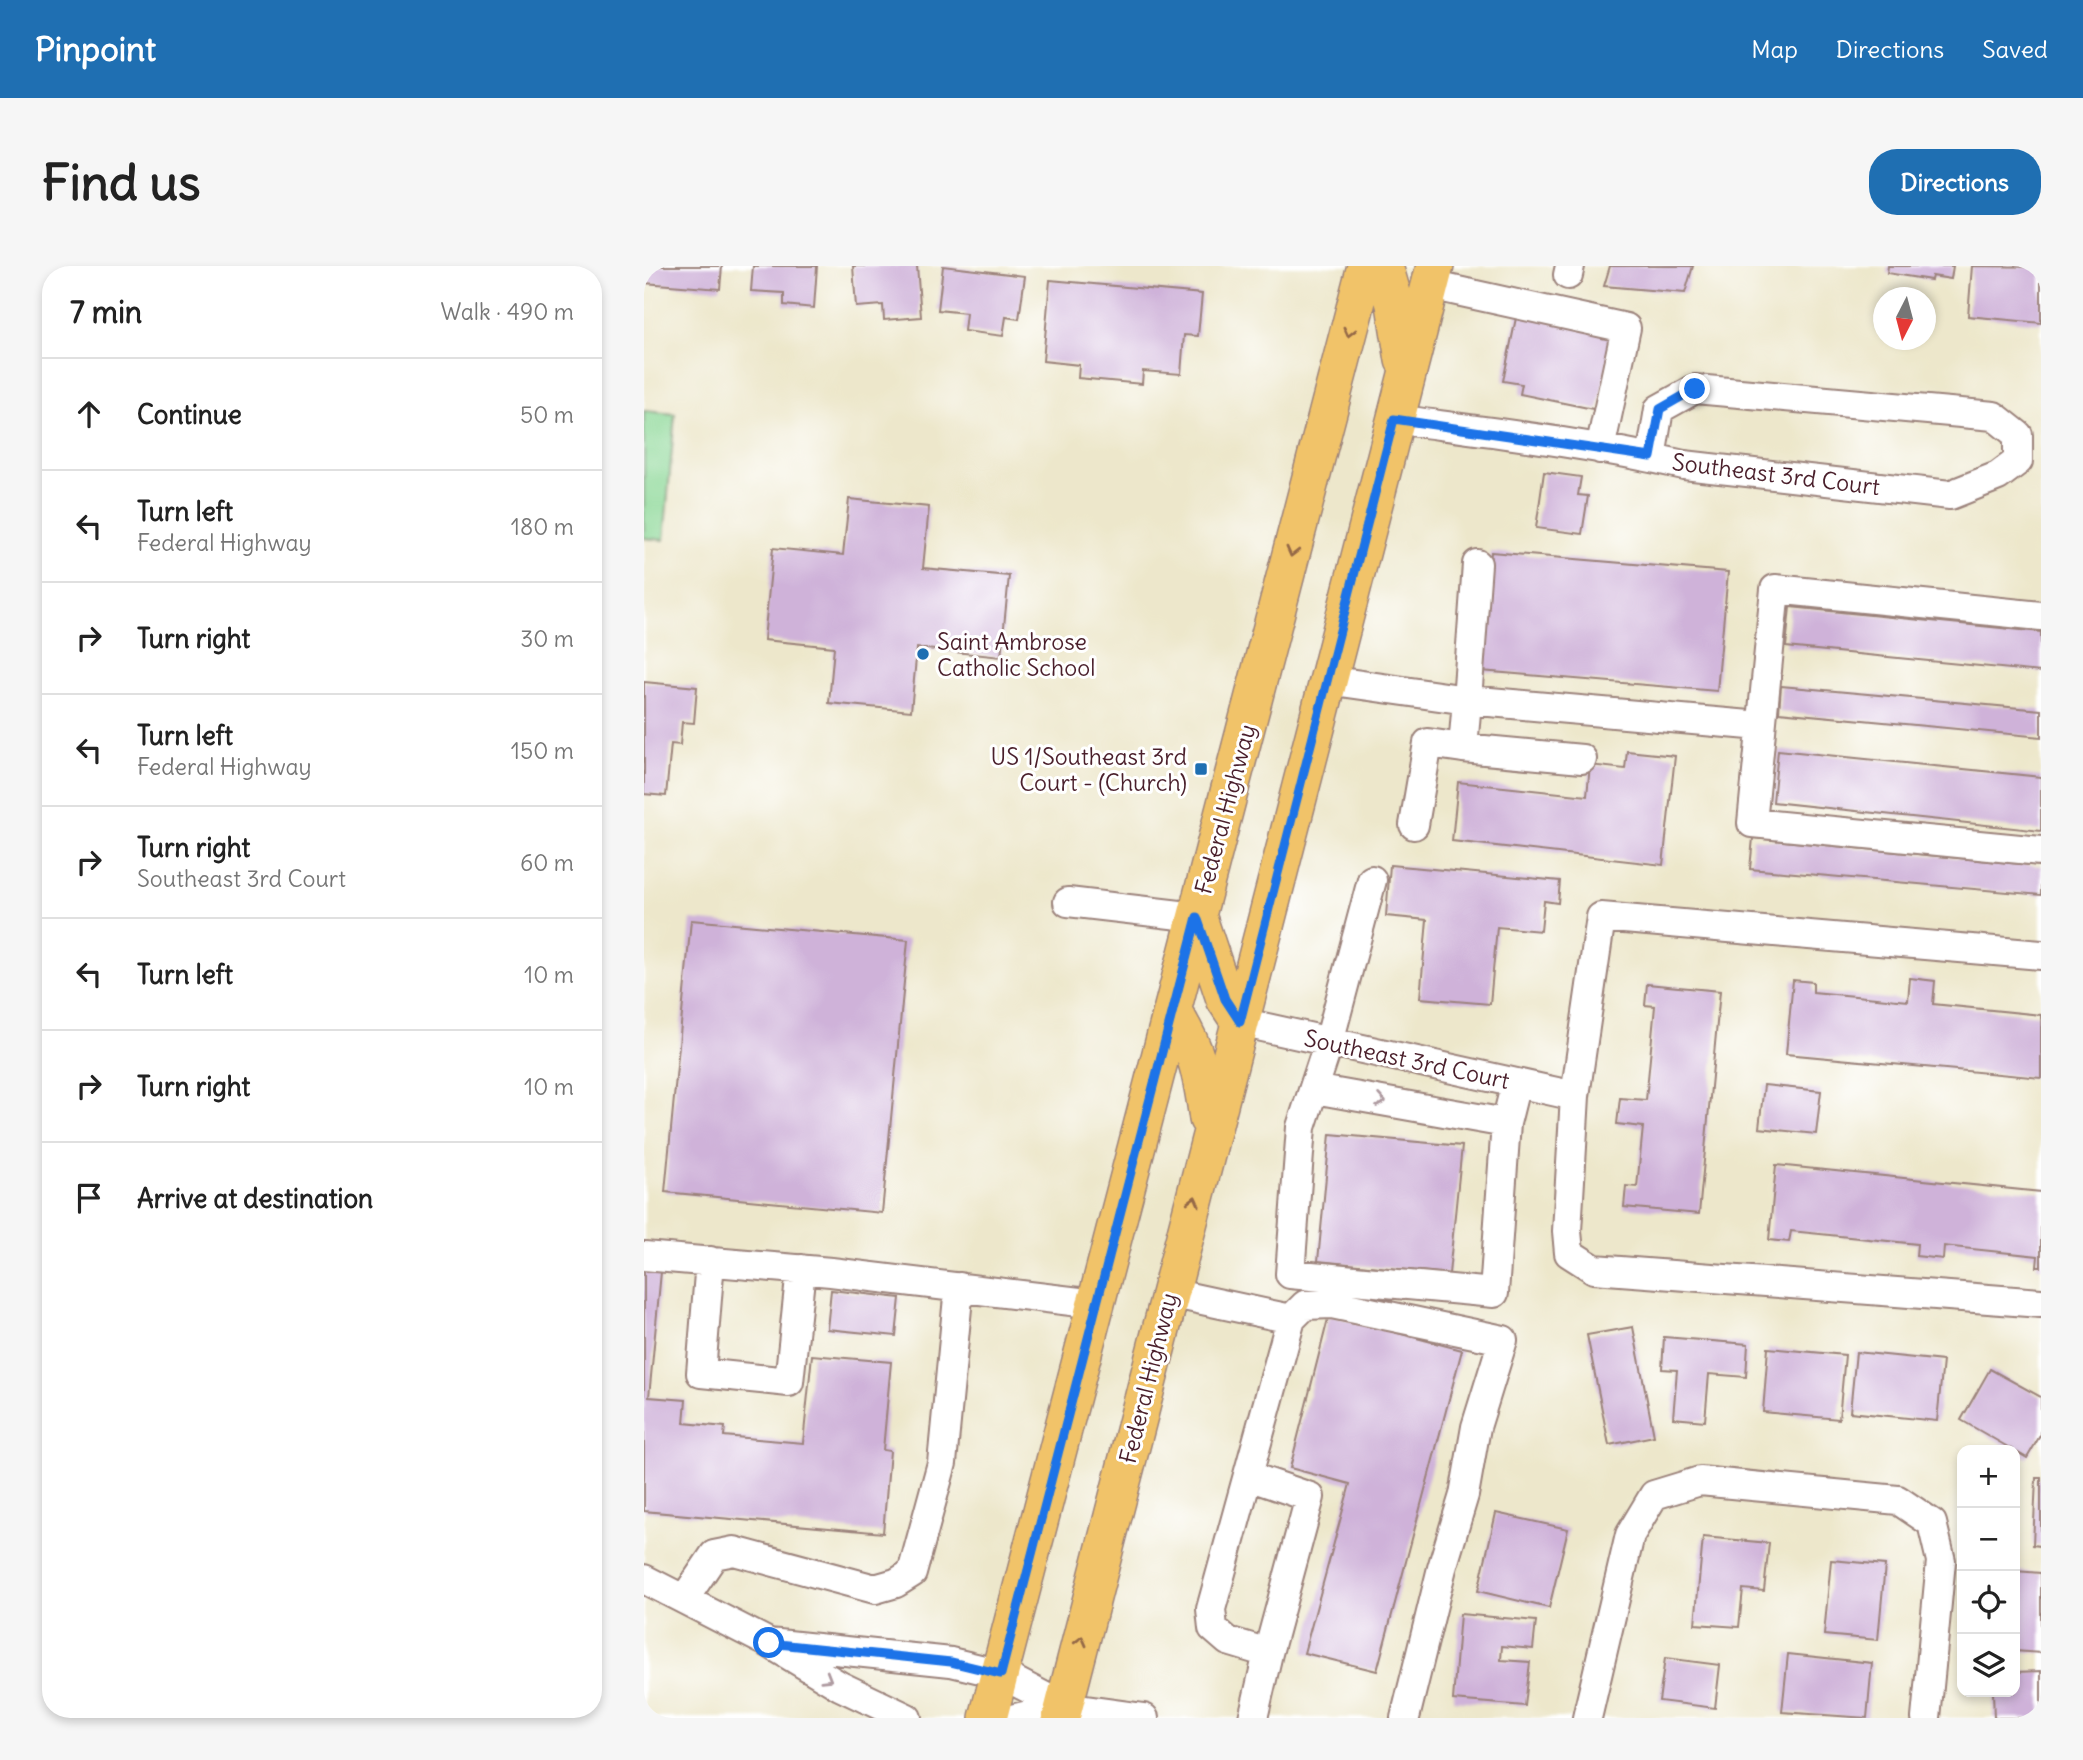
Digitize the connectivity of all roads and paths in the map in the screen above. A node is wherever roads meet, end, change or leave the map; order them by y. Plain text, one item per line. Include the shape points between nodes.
1 (1366, 266) edge
2 (1384, 266) edge
3 (1432, 276) edge
4 (1406, 375) junction
5 (1394, 419) junction
6 (2029, 435) edge
7 (1600, 449) junction
8 (1651, 457) junction
9 (1477, 564) dead end
10 (2041, 616) edge
11 (1327, 680) junction
12 (1467, 700) junction
13 (1761, 726) junction
14 (1463, 748) junction
15 (1582, 759) dead end
16 (1414, 825) dead end
17 (2041, 851) edge
18 (1372, 880) dead end
19 (1068, 902) dead end
20 (1197, 917) junction
21 (2041, 955) edge
22 (1173, 1012) junction
23 (1240, 1022) junction
24 (1329, 1042) junction
25 (1516, 1083) junction
26 (1314, 1089) junction
27 (1575, 1096) junction
28 (1506, 1123) junction
29 (1210, 1137) junction
30 (644, 1256) edge
31 (710, 1261) junction
32 (801, 1269) junction
33 (959, 1287) junction
34 (1170, 1293) junction
35 (2041, 1303) edge
36 (1096, 1304) junction
37 (1291, 1320) junction
38 (1248, 1476) junction
39 (644, 1579) edge
40 (685, 1598) junction
41 (769, 1643) junction
42 (1268, 1653) junction
43 (1001, 1674) junction
44 (1063, 1712) edge
45 (908, 1718) edge
46 (988, 1718) edge
47 (1016, 1718) edge
48 (1144, 1718) edge
49 (1253, 1718) edge
50 (1405, 1718) edge
51 (1587, 1718) edge
52 (1926, 1718) edge

1 -> 20 main road, Federal Highway
2 - 4 main road
3 - 4 main road, Federal Highway
3 - 7 street via 1626,328
4 - 5 main road, Federal Highway
5 - 7 street, Southeast 3rd Court
5 - 11 main road, Federal Highway
6 - 8 street, Southeast 3rd Court via 2018,461 1998,476 1950,495 1684,465
6 - 8 street via 1994,416 1695,389 1660,409
7 - 8 street, Southeast 3rd Court
9 - 12 street
10 - 13 street via 1775,589
11 - 12 street
11 - 23 main road, Federal Highway
12 - 13 street
12 - 14 street
13 - 17 street via 1752,822
14 - 15 street
14 - 16 street via 1429,743
18 - 24 street
19 - 20 street
20 - 22 main road, Federal Highway
20 - 23 main road via 1221,990
21 - 27 street via 1601,917
22 - 29 main road via 1189,1037 1201,1073
22 - 36 main road, Federal Highway
23 - 24 street, Southeast 3rd Court
23 - 29 main road, Federal Highway
24 - 25 street, Southeast 3rd Court
24 - 26 street
25 - 27 street, Southeast 3rd Court
25 - 28 street
26 -> 28 street
26 - 28 street via 1301,1127 1290,1274 1494,1293
27 - 35 street via 1569,1253 1594,1269
34 -> 29 main road, Federal Highway
30 - 31 street
31 - 32 street
31 - 32 street via 701,1373 789,1382
32 - 33 street
33 - 36 street
33 - 40 street via 942,1463 912,1573 875,1589 734,1551 713,1555
34 - 37 street
44 -> 34 main road, Federal Highway
36 - 43 main road, Federal Highway
37 - 38 street
37 - 50 street via 1305,1305 1332,1304 1503,1340 1476,1427 1464,1495
38 - 42 street via 1211,1609 1213,1628 1228,1641
38 - 42 street via 1310,1497
39 - 40 street
40 - 41 street
41 - 43 street via 951,1662
41 -> 45 street via 840,1686
42 - 49 street
43 - 44 street
43 - 46 main road, Federal Highway
44 - 47 street
44 - 48 street
51 - 52 street via 1630,1535 1654,1495 1700,1481 1898,1500 1932,1523 1941,1562

